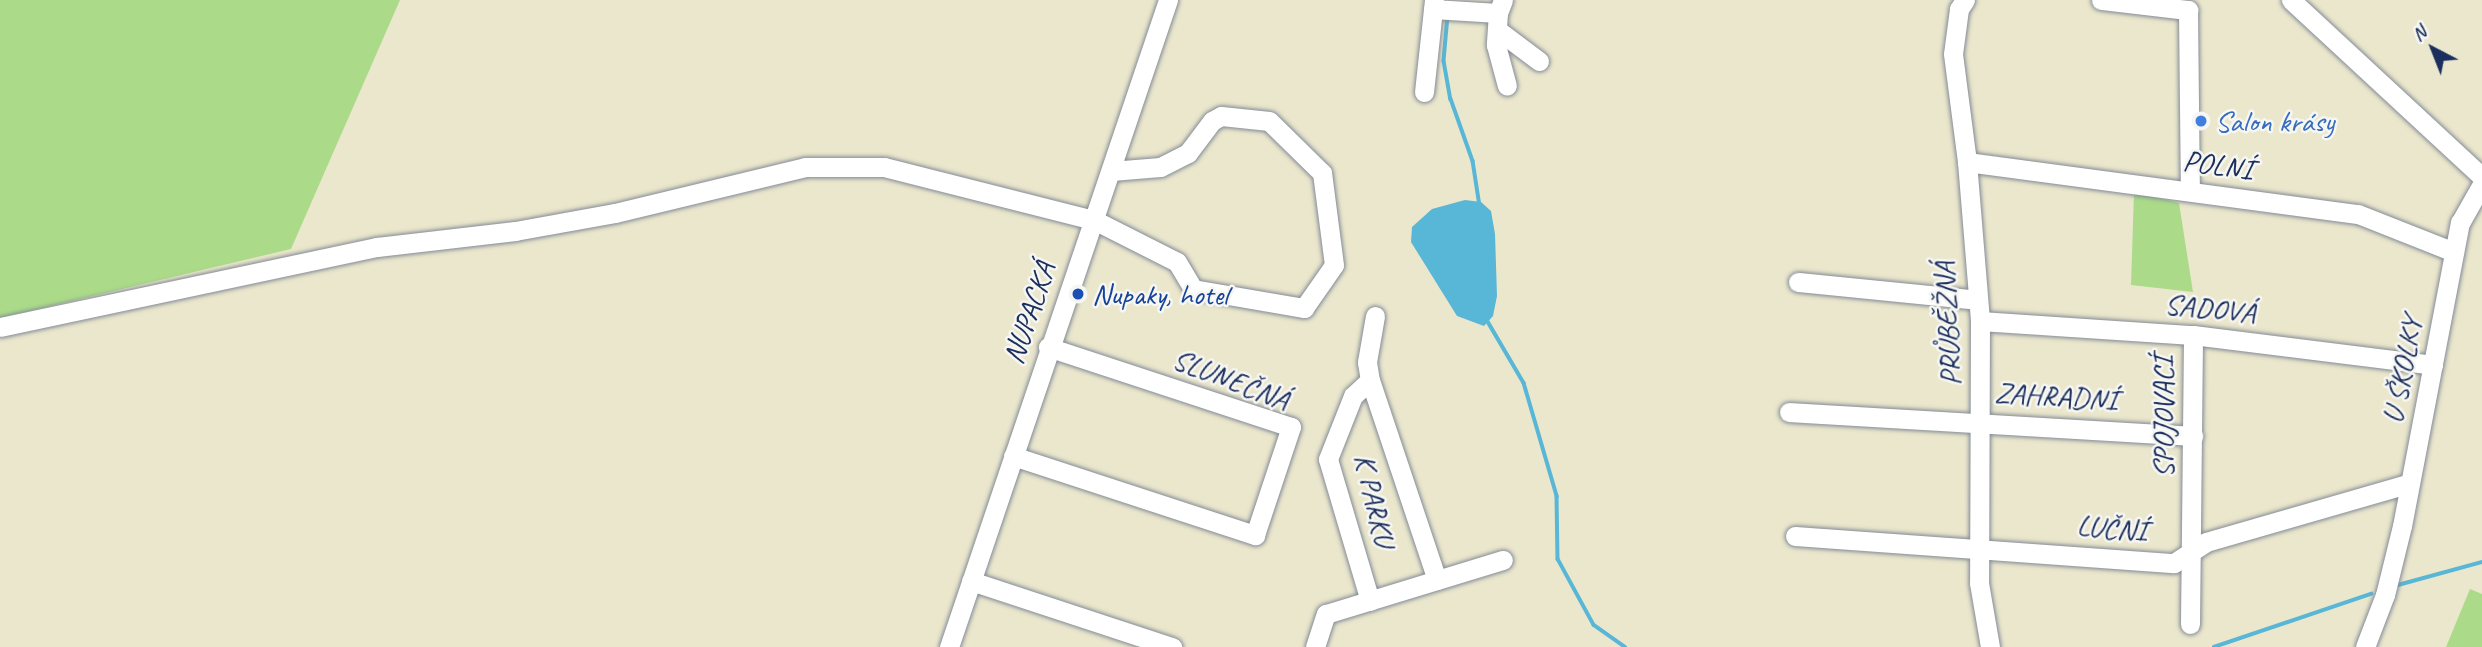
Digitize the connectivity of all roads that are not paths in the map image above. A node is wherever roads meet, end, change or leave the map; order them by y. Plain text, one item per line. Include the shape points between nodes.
1 (1168, 0) edge
2 (1965, 0) edge
3 (2101, 0) edge
4 (2291, 0) edge
5 (2192, 5) edge
6 (1441, 7) edge
7 (1500, 15) edge
8 (1539, 61) dead end
9 (1507, 86) dead end
10 (1424, 92) dead end
11 (1968, 162) junction
12 (1111, 171) junction
13 (2482, 177) edge
14 (2482, 184) edge
15 (2190, 191) junction
16 (1094, 220) junction
17 (2454, 252) junction
18 (1798, 282) dead end
19 (1977, 300) junction
20 (1375, 316) dead end
21 (1980, 321) junction
22 (0, 327) edge
23 (2193, 335) junction
24 (1048, 347) junction
25 (2433, 365) junction
26 (1370, 380) junction
27 (1789, 412) dead end
28 (1982, 421) junction
29 (2193, 436) junction
30 (1013, 456) junction
31 (2410, 483) junction
32 (1795, 536) dead end
33 (1979, 550) junction
34 (2191, 553) junction
35 (1503, 560) dead end
36 (1437, 580) junction
37 (971, 581) junction
38 (1370, 601) junction
39 (2190, 624) dead end
40 (949, 647) edge
41 (1172, 647) edge
42 (1315, 647) edge
43 (1990, 647) edge
44 (2365, 647) edge

1 - 12 street, NUPACKÁ
2 - 11 street, PRŮBĚŽNÁ via 1953,54
3 - 5 street
4 - 13 street
5 - 15 street
6 - 7 street
6 - 10 street
7 - 8 street
7 - 9 street via 1496,45
11 - 15 street, POLNÍ
11 - 19 street, PRŮBĚŽNÁ
12 - 16 street, NUPACKÁ
12 - 16 street via 1160,167 1188,153 1221,116 1269,121 1322,173 1334,265 1304,308 1193,289 1177,262
14 - 17 street, U ŠKOLKY via 2466,208
15 - 17 street, POLNÍ via 2358,214
16 - 22 street via 884,167 805,167 615,213 515,231 377,247
16 - 24 street, NUPACKÁ
17 - 25 street, U ŠKOLKY
18 - 19 street
19 - 21 street, PRŮBĚŽNÁ
20 - 26 street, K PARKU via 1367,362
21 - 23 street, SADOVÁ
21 - 28 street, PRŮBĚŽNÁ
23 - 25 street, SADOVÁ
23 - 29 street, SPOJOVACÍ
24 - 30 street, NUPACKÁ
24 - 30 street, SLUNEČNÁ via 1291,427 1255,535
25 - 31 street, U ŠKOLKY
26 - 36 street, K PARKU
26 - 38 street, K PARKU via 1353,396 1328,459
27 - 28 street, ZAHRADNÍ
28 - 29 street, ZAHRADNÍ
28 - 33 street, PRŮBĚŽNÁ
29 - 34 street, SPOJOVACÍ
30 - 37 street, NUPACKÁ
31 - 34 street, LUČNÍ via 2206,542
31 - 44 street, U ŠKOLKY via 2391,573
32 - 33 street, LUČNÍ
33 - 34 street, LUČNÍ via 2174,563
33 - 43 street, PRŮBĚŽNÁ
34 - 39 street, SPOJOVACÍ
35 - 36 street
36 - 38 street
37 - 40 street, NUPACKÁ
37 - 41 street
38 - 42 street via 1326,614

